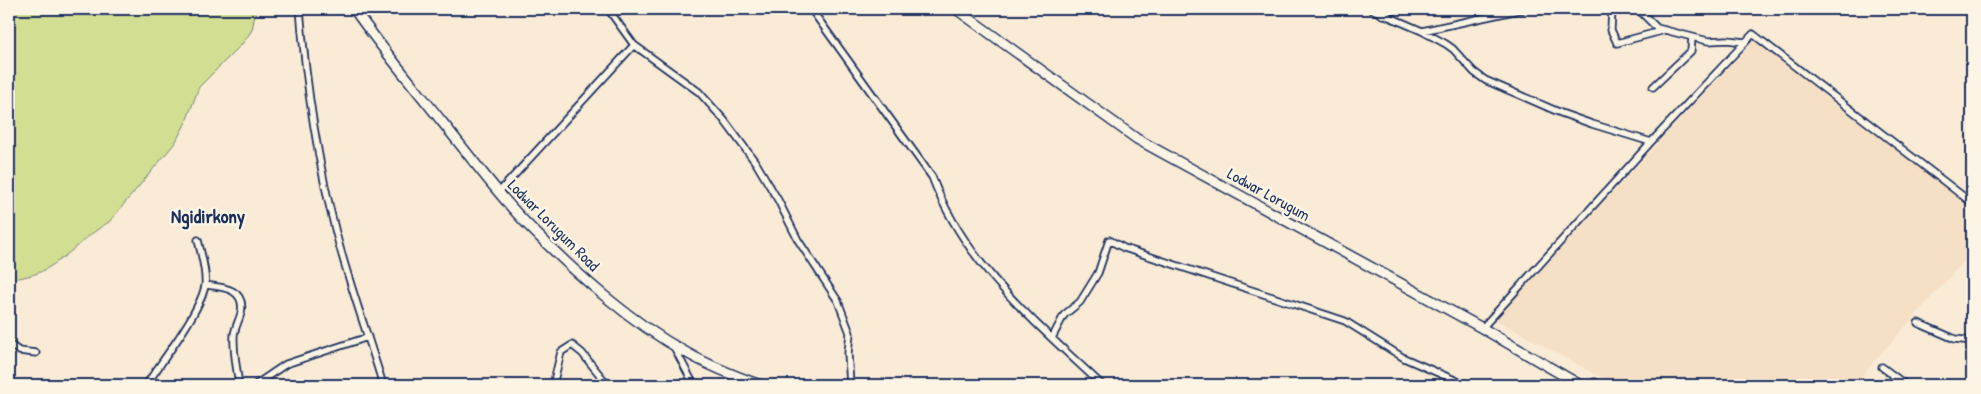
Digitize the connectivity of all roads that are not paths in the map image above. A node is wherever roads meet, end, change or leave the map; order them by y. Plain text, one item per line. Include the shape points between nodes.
1 (300, 9) edge
2 (354, 9) edge
3 (608, 9) edge
4 (811, 9) edge
5 (956, 9) edge
6 (1372, 9) edge
7 (1392, 9) edge
8 (1523, 9) edge
9 (1612, 9) edge
10 (1638, 9) edge
11 (1382, 14) junction
12 (1665, 30) junction
13 (1422, 31) junction
14 (1692, 37) junction
15 (1745, 42) junction
16 (634, 45) junction
17 (1654, 87) dead end
18 (1651, 142) junction
19 (499, 192) junction
20 (1972, 203) edge
21 (198, 240) dead end
22 (205, 285) junction
23 (1918, 323) dead end
24 (1482, 328) junction
25 (368, 337) junction
26 (1052, 338) junction
27 (1972, 341) edge
28 (9, 344) edge
29 (674, 345) junction
30 (36, 353) dead end
31 (1882, 367) dead end
32 (146, 385) edge
33 (239, 385) edge
34 (255, 385) edge
35 (383, 385) edge
36 (553, 385) edge
37 (608, 385) edge
38 (694, 385) edge
39 (760, 385) edge
40 (850, 385) edge
41 (1102, 385) edge
42 (1466, 385) edge
43 (1580, 385) edge
44 (1587, 385) edge
45 (1600, 385) edge
46 (1906, 385) edge

1 - 25 street via 310,110 319,159 343,260
2 - 19 street, Lodwar Lorugum Road
3 - 16 street
4 - 26 street via 932,177 954,225 971,251 1018,306
5 - 24 street, Lodwar Lorugum via 1131,135
6 - 11 street
7 - 11 street
8 - 13 street
9 - 12 street via 1611,30 1617,43
10 - 12 street via 1657,28
11 - 13 street
12 - 14 street
13 - 18 street via 1453,49 1485,80 1561,113
14 - 15 street
14 - 17 street via 1691,51
15 - 18 street
15 - 20 street via 1753,34
16 - 19 street
16 - 40 street via 699,92 756,163 798,240 838,301 850,333
18 - 24 street
19 - 29 street, Lodwar Lorugum Road via 525,222 599,290
21 - 22 street
22 - 32 street via 180,334
22 - 33 street via 229,288 238,297 241,312 234,337
23 - 27 street via 1955,339
24 - 43 street, Lodwar Lorugum
25 - 34 street via 286,364
25 - 35 street
26 - 41 street
26 - 42 street via 1064,315 1080,302 1098,273 1108,240 1345,321 1404,358
28 - 30 street via 19,351
29 - 38 street
29 - 39 street, Lodwar Lorugum Road via 730,374
31 - 46 street
36 - 37 street via 561,352 572,345
44 - 45 street via 1594,382

